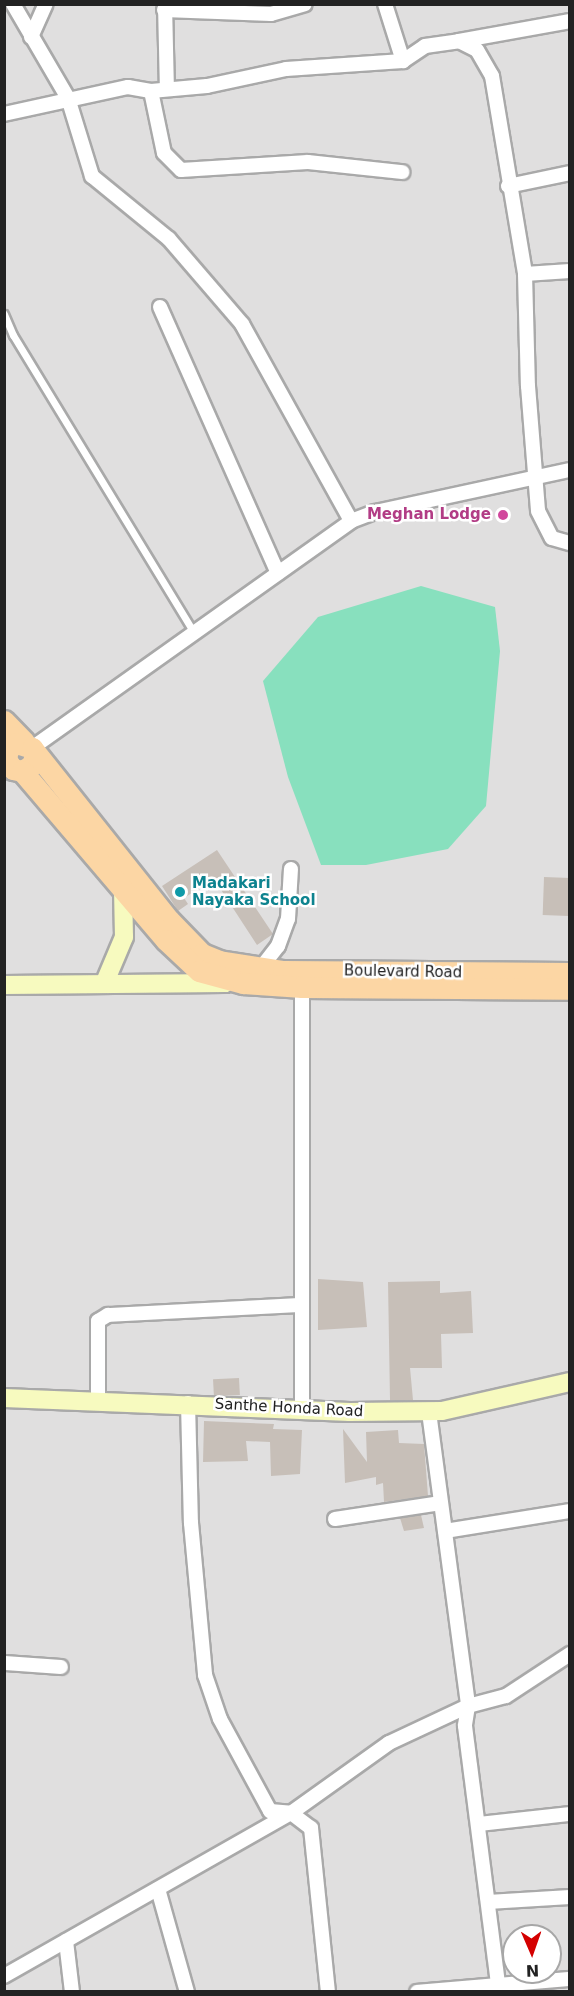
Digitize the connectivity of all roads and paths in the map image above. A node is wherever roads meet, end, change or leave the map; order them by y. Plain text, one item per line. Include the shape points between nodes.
1 (13, 4) edge
2 (46, 4) edge
3 (305, 4) edge
4 (385, 4) edge
5 (165, 7) edge
6 (570, 21) edge
7 (31, 37) junction
8 (459, 41) junction
9 (403, 60) junction
10 (166, 89) junction
11 (151, 91) junction
12 (68, 98) junction
13 (4, 114) edge
14 (402, 172) dead end
15 (570, 173) edge
16 (508, 186) junction
17 (570, 271) edge
18 (525, 274) junction
19 (160, 307) dead end
20 (4, 314) edge
21 (570, 470) edge
22 (536, 475) junction
23 (351, 521) junction
24 (570, 543) edge
25 (278, 573) junction
26 (194, 633) junction
27 (4, 721) edge
28 (17, 755) edge
29 (291, 869) dead end
30 (123, 890) junction
31 (570, 974) edge
32 (248, 976) junction
33 (105, 982) junction
34 (4, 985) edge
35 (302, 987) junction
36 (570, 990) edge
37 (302, 1305) junction
38 (570, 1382) edge
39 (4, 1398) edge
40 (98, 1400) junction
41 (188, 1403) junction
42 (302, 1409) junction
43 (429, 1412) junction
44 (441, 1503) junction
45 (570, 1511) edge
46 (334, 1518) dead end
47 (445, 1531) junction
48 (570, 1654) edge
49 (4, 1663) edge
50 (61, 1667) dead end
51 (468, 1706) junction
52 (291, 1813) junction
53 (570, 1814) edge
54 (479, 1824) junction
55 (158, 1889) junction
56 (570, 1896) edge
57 (488, 1902) junction
58 (66, 1941) junction
59 (4, 1976) edge
60 (570, 1979) edge
61 (499, 1988) edge
62 (72, 1992) edge
63 (187, 1992) edge
64 (328, 1992) edge
65 (417, 1992) edge

1 - 7 street
2 - 7 street
3 - 5 street via 271,14
4 - 9 street
5 - 10 street
6 - 8 street
7 - 12 street
8 - 9 street via 425,46
8 - 16 street via 477,50 492,76
9 - 10 street via 286,69 207,86
10 - 11 street
11 - 12 street via 128,87
11 - 14 street via 164,153 181,170 308,162
12 - 13 street
12 - 23 street via 92,176 170,238 242,324
15 - 16 street
16 - 18 street
17 - 18 street
18 - 22 street
19 - 25 street
20 - 26 lane via 13,335
21 - 22 street
22 - 23 street
22 - 24 street via 538,511 552,538
23 - 25 street
25 - 26 street
26 - 28 street
27 - 28 main road
28 - 30 main road
28 - 32 main road via 202,954
29 - 32 street via 288,919 278,946
30 - 32 main road via 199,971
30 - 33 main road via 121,950
31 - 32 main road, Boulevard Road
32 - 33 main road
32 - 35 main road, Boulevard Road
33 - 34 main road
35 - 36 main road, Boulevard Road
35 - 37 street
37 - 40 street via 108,1315 98,1321
37 - 42 street
38 - 43 main road, Santhe Honda Road via 524,1396
39 - 40 main road, Santhe Honda Road
40 - 41 main road, Santhe Honda Road
41 - 42 main road, Santhe Honda Road
41 - 52 street via 191,1523 205,1675 220,1719 270,1811
42 - 43 main road, Santhe Honda Road
43 - 44 street
44 - 46 street
44 - 47 street
45 - 47 street
47 - 51 street
48 - 51 street via 506,1695
49 - 50 street
51 - 52 street via 389,1743
51 - 54 street via 465,1726
52 - 55 street
52 - 64 street via 311,1828
53 - 54 street
54 - 57 street
55 - 58 street
55 - 63 street
56 - 57 street
57 - 61 street
58 - 59 street
58 - 62 street
60 - 61 street
61 - 65 street

